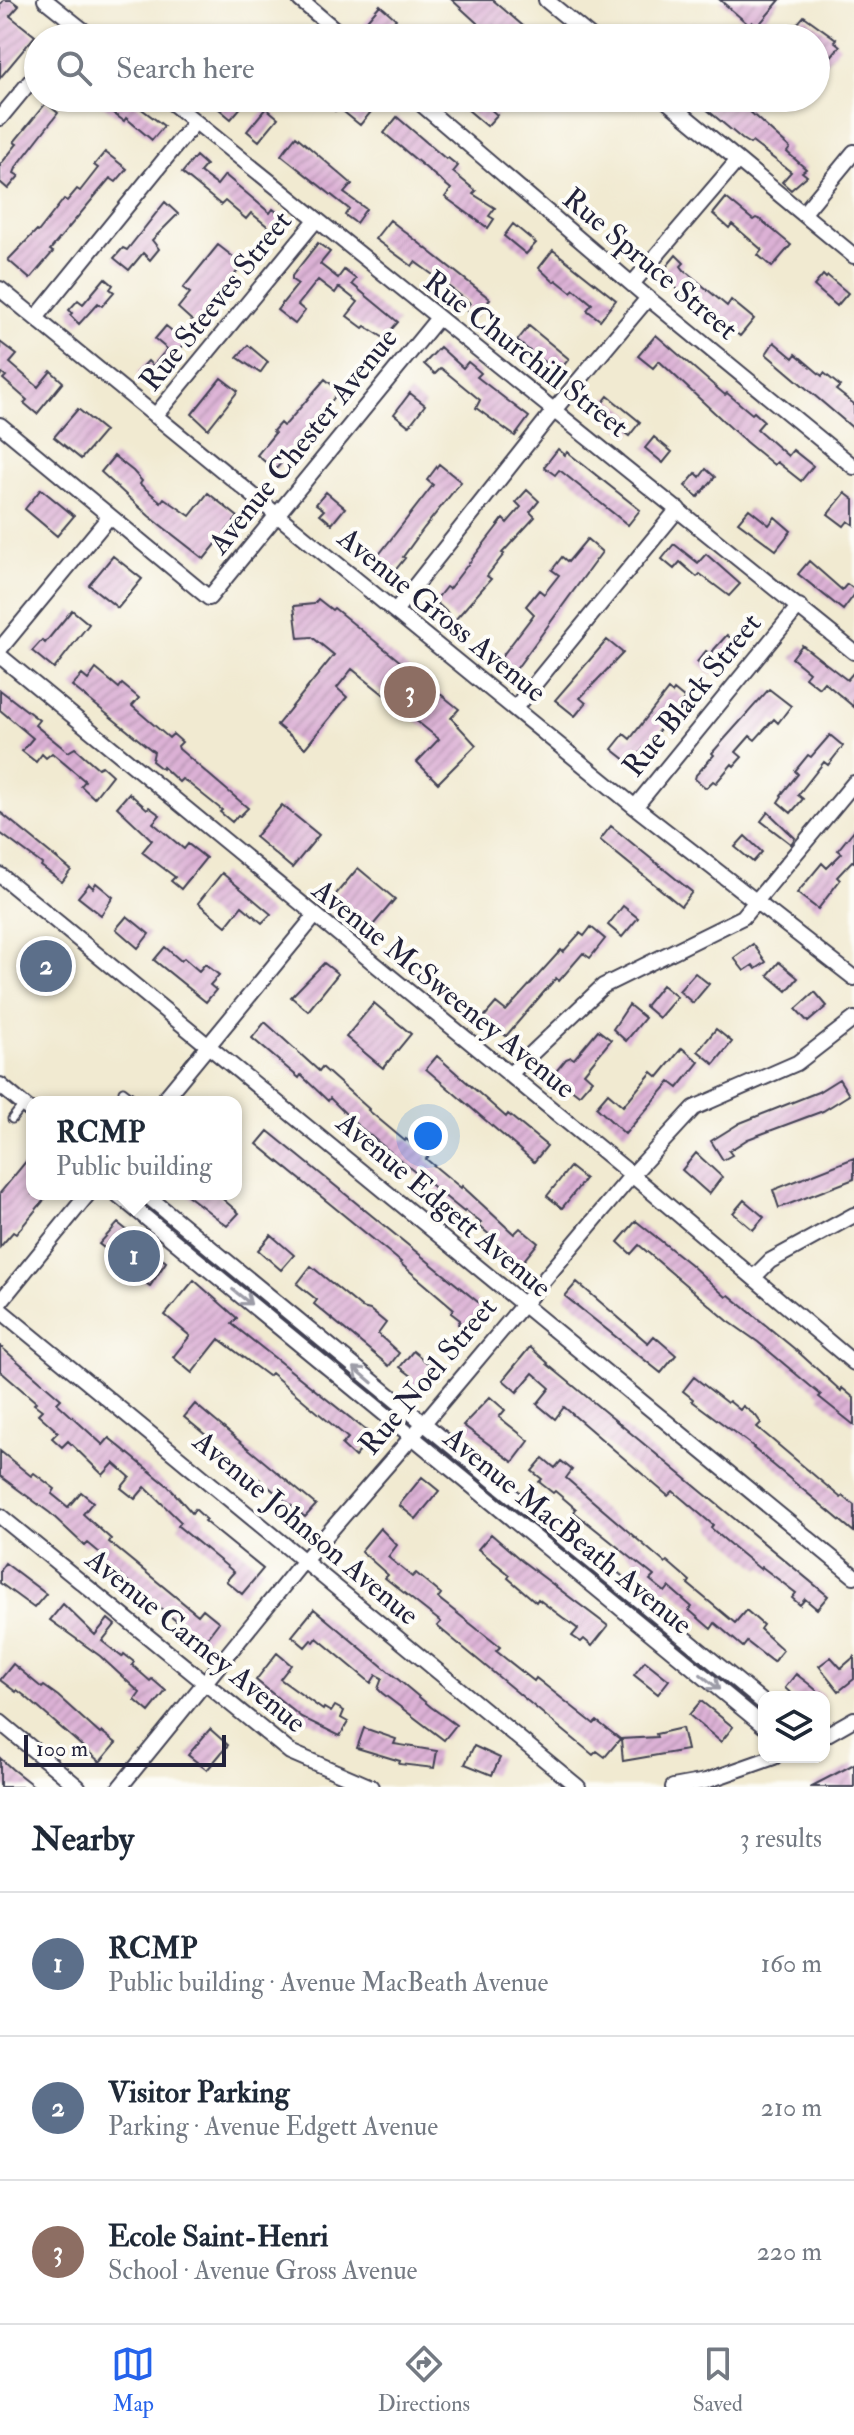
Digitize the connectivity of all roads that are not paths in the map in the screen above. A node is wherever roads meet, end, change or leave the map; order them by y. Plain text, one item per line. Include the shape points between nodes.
1 (45, 0) edge
2 (300, 0) edge
3 (546, 0) edge
4 (75, 24) edge
5 (328, 24) edge
6 (575, 24) edge
7 (24, 89) edge
8 (183, 112) edge
9 (430, 112) edge
10 (680, 112) edge
11 (0, 118) edge
12 (195, 122) junction
13 (854, 152) edge
14 (738, 160) junction
15 (803, 214) junction
16 (316, 220) junction
17 (854, 256) edge
18 (632, 284) junction
19 (0, 289) edge
20 (648, 298) junction
21 (36, 318) junction
22 (438, 318) junction
23 (555, 409) junction
24 (155, 416) junction
25 (0, 425) edge
26 (854, 467) edge
27 (678, 509) junction
28 (277, 513) junction
29 (109, 517) junction
30 (395, 611) junction
31 (794, 611) junction
32 (0, 649) edge
33 (854, 652) edge
34 (0, 656) edge
35 (515, 708) junction
36 (854, 783) edge
37 (635, 807) junction
38 (0, 875) edge
39 (756, 903) junction
40 (314, 917) junction
41 (854, 978) edge
42 (854, 1019) edge
43 (208, 1044) junction
44 (509, 1075) junction
45 (0, 1085) edge
46 (123, 1091) dead end
47 (129, 1096) edge
48 (167, 1096) edge
49 (26, 1106) edge
50 (26, 1109) edge
51 (12, 1119) dead end
52 (632, 1175) junction
53 (83, 1200) edge
54 (124, 1200) edge
55 (152, 1200) edge
56 (854, 1215) edge
57 (219, 1255) junction
58 (207, 1268) junction
59 (754, 1277) junction
60 (0, 1302) edge
61 (523, 1305) junction
62 (0, 1310) edge
63 (854, 1363) edge
64 (423, 1424) junction
65 (412, 1437) junction
66 (0, 1516) edge
67 (306, 1560) junction
68 (854, 1576) edge
69 (204, 1684) junction
70 (758, 1698) edge
71 (854, 1719) edge
72 (758, 1721) edge
73 (0, 1722) edge
74 (830, 1733) edge
75 (758, 1763) edge
76 (78, 1787) edge
77 (120, 1787) edge
78 (371, 1787) edge
79 (578, 1787) edge
80 (673, 1787) edge

1 - 4 street
2 - 5 street
3 - 6 street
7 - 11 street
8 - 12 street, Rue Churchill Street
9 - 18 street, Rue Spruce Street
10 - 14 street
12 - 16 street, Rue Churchill Street
12 - 21 street
13 - 15 street
14 - 15 street
14 - 18 street
15 - 17 street
16 - 22 street, Rue Churchill Street
16 - 24 street, Rue Steeves Street
18 - 20 street, Rue Spruce Street
19 - 21 street, Avenue Gross Avenue
20 - 23 street
20 - 26 street, Rue Spruce Street
21 - 24 street, Avenue Gross Avenue
22 - 23 street, Rue Churchill Street
22 - 28 street, Avenue Chester Avenue
23 - 27 street, Rue Churchill Street
23 - 30 street
24 - 28 street, Avenue Gross Avenue
25 - 29 street
27 - 31 street, Rue Churchill Street
27 - 35 street
28 - 29 street, Avenue Chester Avenue via 209,598
28 - 30 street, Avenue Gross Avenue
29 - 32 street
30 - 35 street, Avenue Gross Avenue
31 - 33 street, Rue Churchill Street
31 - 37 street, Rue Black Street
34 - 40 street, Avenue McSweeney Avenue
35 - 37 street, Avenue Gross Avenue
36 - 39 street
37 - 39 street, Avenue Gross Avenue
38 - 43 street, Avenue Edgett Avenue
39 - 41 street, Avenue Gross Avenue
39 - 44 street via 743,917 603,986
40 - 43 street
40 - 44 street, Avenue McSweeney Avenue
42 - 52 street, Rue Noel Street via 797,1063 694,1108
43 - 48 street
43 - 61 street, Avenue Edgett Avenue
44 - 52 street, Avenue McSweeney Avenue
45 - 49 street
46 - 47 lane
50 - 51 lane
52 - 59 street, Avenue McSweeney Avenue
52 - 61 street, Rue Noel Street
53 - 60 street
54 - 58 street, Avenue MacBeath Avenue
55 - 57 street, Avenue MacBeath Avenue
56 - 59 street via 770,1261
57 - 58 street
64 -> 57 street, Avenue MacBeath Avenue
58 -> 65 street, Avenue MacBeath Avenue
59 - 63 street, Avenue McSweeney Avenue
61 - 64 street, Rue Noel Street
61 - 68 street, Avenue Edgett Avenue
62 - 67 street, Avenue Johnson Avenue
64 - 65 street, Rue Noel Street
64 - 70 street, Avenue MacBeath Avenue
65 - 67 street, Rue Noel Street
65 -> 72 street, Avenue MacBeath Avenue
66 - 69 street, Avenue Carney Avenue
67 - 69 street, Rue Noel Street
67 - 79 street, Avenue Johnson Avenue
69 - 77 street, Rue Noel Street
69 - 78 street, Avenue Carney Avenue via 290,1752
71 - 74 street
73 - 76 street
75 - 80 street

